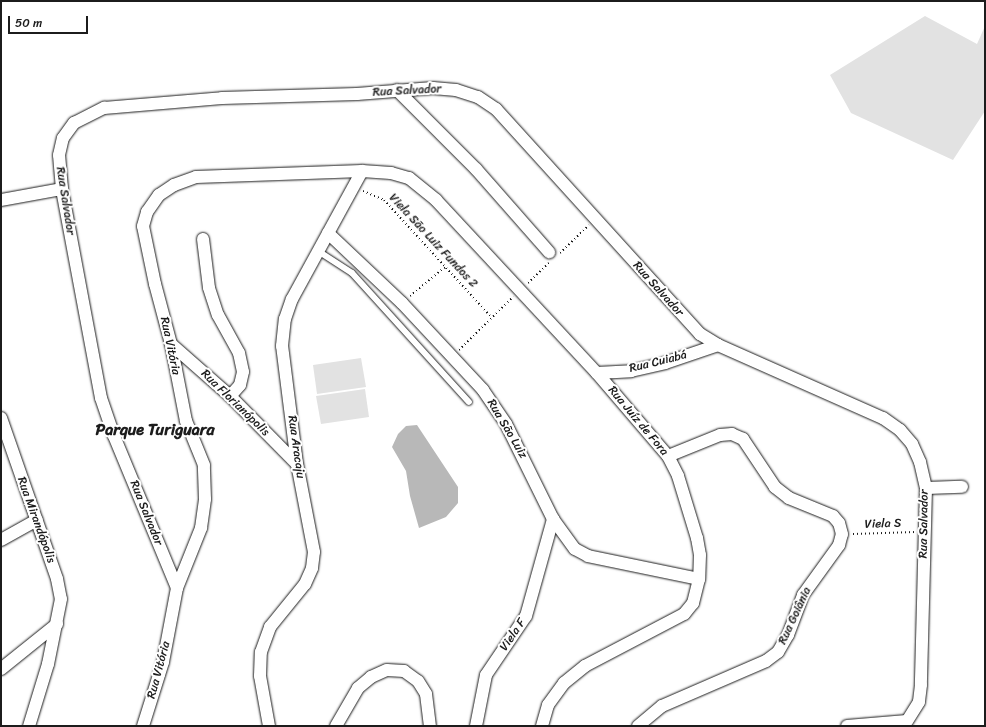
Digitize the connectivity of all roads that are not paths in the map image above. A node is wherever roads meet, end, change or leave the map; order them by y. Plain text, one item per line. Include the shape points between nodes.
1 (397, 90) junction
2 (362, 171) junction
3 (391, 173) joint
4 (62, 189) junction
5 (1, 200) edge
6 (328, 233) junction
7 (204, 239) dead end
8 (318, 252) junction
9 (549, 252) dead end
10 (171, 344) junction
11 (718, 345) junction
12 (597, 374) junction
13 (230, 396) junction
14 (469, 402) dead end
15 (2, 425) edge
16 (668, 456) junction
17 (298, 464) junction
18 (962, 487) dead end
19 (926, 488) junction
20 (553, 519) junction
21 (37, 520) junction
22 (1, 540) edge
23 (699, 579) junction
24 (177, 588) junction
25 (57, 624) junction
26 (1, 669) edge
27 (909, 723) edge
28 (29, 726) edge
29 (143, 726) edge
30 (269, 726) edge
31 (336, 726) edge
32 (430, 726) edge
33 (476, 726) edge
34 (542, 726) edge
35 (638, 726) edge
36 (847, 726) edge

1 - 4 street, Rua Salvador via 357,94 222,98 104,108 74,123 64,138 59,155
1 - 9 street via 476,169
1 - 11 street, Rua Salvador via 456,90 478,98 496,109 686,321
2 - 3 street, Rua Vitória
2 - 6 street, Rua Aracaju
2 - 10 street, Rua Vitória via 196,177 174,185 159,195 147,212 143,226 154,284
3 - 12 street, Rua Juíz de Fora via 409,178 436,200
4 - 5 street
4 - 24 street, Rua Salvador via 101,398 114,436
6 - 8 street, Rua Aracaju
6 - 20 street, Rua São Luiz via 402,303 487,396 524,456
7 - 13 street via 209,288 218,315 239,354 243,372 240,385
8 - 14 lane via 352,272
8 - 17 street, Rua Aracaju via 292,299 285,319 282,346
10 - 13 street, Rua Florianópolis
10 - 24 street, Rua Vitória via 186,421 204,465 205,499 201,528
11 - 12 street, Rua Cuiabá via 665,363 631,371
11 - 19 street, Rua Salvador via 883,418 900,430 912,444 920,462
12 - 16 street, Rua Juíz de Fora
13 - 17 street, Rua Florianópolis
15 - 21 street, Rua Mirandópolis
16 - 23 street, Rua Juíz de Fora via 678,476 697,538 700,555
16 - 35 street, Rua Goiânia via 720,435 732,434 743,439 776,487 789,498 834,516 842,534 839,545 803,595 788,635 778,652 766,661 662,706
17 - 30 street, Rua Aracaju via 314,552 312,568 305,584 270,627 261,652 260,676
18 - 19 street
19 - 27 street, Rua Salvador via 921,685 919,702
20 - 23 street, Rua São Luiz via 575,549 588,556
20 - 33 street, Viela F via 526,616 486,675
21 - 22 street
21 - 25 street, Rua Mirandópolis via 61,599
23 - 34 street, Rua Juíz de Fora via 693,603 684,614 584,666 564,683 548,705
24 - 29 street, Rua Vitória via 163,662
25 - 26 street
25 - 28 street, Rua Mirandópolis
27 - 36 street
31 - 32 street via 358,688 371,677 387,670 404,671 418,681 426,694

